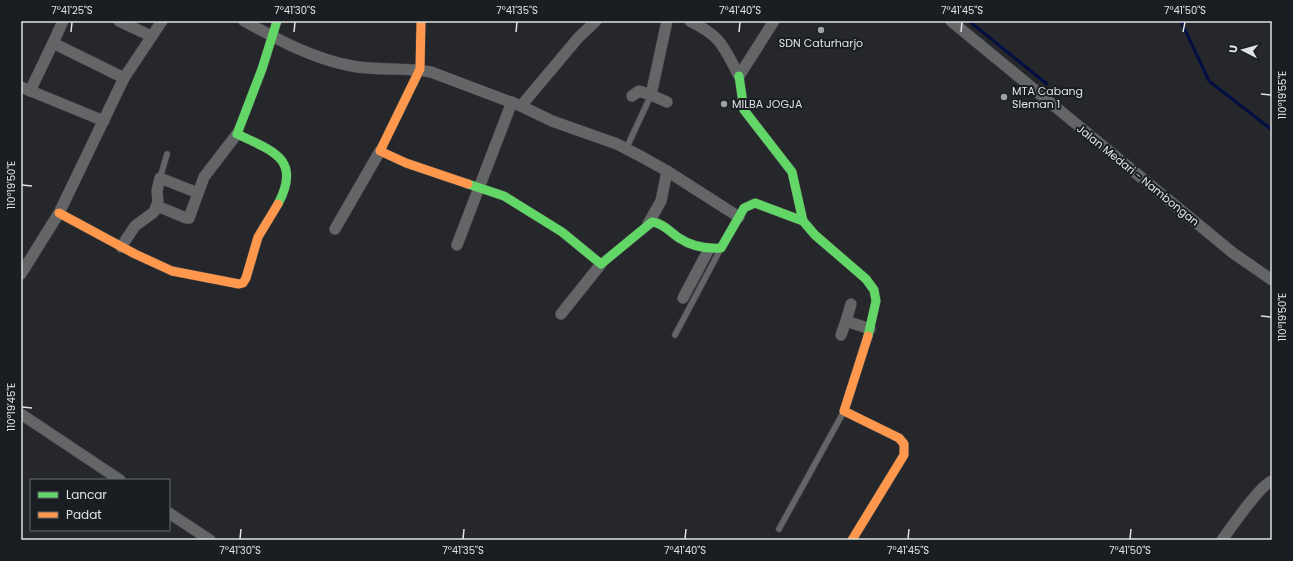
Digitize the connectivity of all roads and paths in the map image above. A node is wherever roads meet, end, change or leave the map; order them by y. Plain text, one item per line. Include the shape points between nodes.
1 (63, 21) edge
2 (119, 21) edge
3 (162, 21) edge
4 (244, 21) edge
5 (277, 21) edge
6 (421, 21) edge
7 (596, 21) edge
8 (667, 21) edge
9 (690, 21) edge
10 (774, 21) edge
11 (951, 21) edge
12 (151, 36) junction
13 (273, 37) junction
14 (53, 43) junction
15 (420, 69) junction
16 (739, 76) junction
17 (124, 78) junction
18 (26, 89) edge
19 (651, 95) junction
20 (632, 96) dead end
21 (667, 102) dead end
22 (517, 104) junction
23 (104, 121) junction
24 (237, 134) junction
25 (626, 149) junction
26 (380, 151) junction
27 (167, 154) dead end
28 (667, 171) junction
29 (160, 178) junction
30 (478, 188) junction
31 (198, 193) junction
32 (157, 206) junction
33 (59, 213) junction
34 (739, 217) junction
35 (803, 221) junction
36 (648, 224) junction
37 (335, 229) dead end
38 (457, 244) dead end
39 (121, 247) junction
40 (721, 248) junction
41 (709, 249) junction
42 (601, 264) junction
43 (21, 274) edge
44 (1272, 280) edge
45 (683, 298) dead end
46 (851, 304) dead end
47 (561, 314) dead end
48 (846, 322) junction
49 (870, 329) junction
50 (675, 335) dead end
51 (841, 335) dead end
52 (844, 411) junction
53 (21, 414) edge
54 (118, 479) edge
55 (1272, 481) edge
56 (170, 514) edge
57 (779, 529) dead end
58 (210, 540) edge
59 (852, 540) edge
60 (1222, 540) edge

1 - 14 street
2 - 12 street
3 - 12 street
4 - 13 street
5 - 13 street
6 - 15 street
7 - 22 street
8 - 19 street
9 - 16 street via 714,34
10 - 16 street
11 - 44 street, Jalan Medari - Nambongan via 1227,248
12 - 17 street
13 - 15 street via 320,58 352,66 386,70
13 - 24 street
14 - 17 street
14 - 18 street
15 - 22 street
15 - 26 street
16 - 35 street via 744,110 792,172
17 - 23 street
18 - 23 street
19 - 20 street via 639,91
19 - 21 street
19 - 25 lane
22 - 25 street via 552,121
22 - 30 street
23 - 33 street
24 - 31 street via 204,176
24 - 39 street via 276,156 287,166 289,175 279,201 255,244 243,283 222,282 172,271
25 - 28 street
26 - 30 street via 406,163
26 - 37 street
27 - 29 lane
28 - 34 street
28 - 36 street via 661,201
29 - 31 street
29 - 32 street
30 - 38 street
30 - 42 street via 504,196 529,210 562,232
31 - 32 street via 189,218
32 - 39 street via 152,215 135,226
33 - 39 street
33 - 43 street
34 - 35 street via 744,208 755,203
34 - 40 street
35 - 49 street via 815,235 866,279 874,290 876,301
36 - 41 street via 661,224 688,243
36 - 42 street
40 - 41 street
40 - 50 lane
41 - 45 street
42 - 47 street
46 - 48 street
48 - 49 street
48 - 51 street
49 - 52 street
52 - 57 lane
52 - 59 street via 899,438 905,448 904,455
53 - 54 street
55 - 60 street via 1256,495
56 - 58 street

